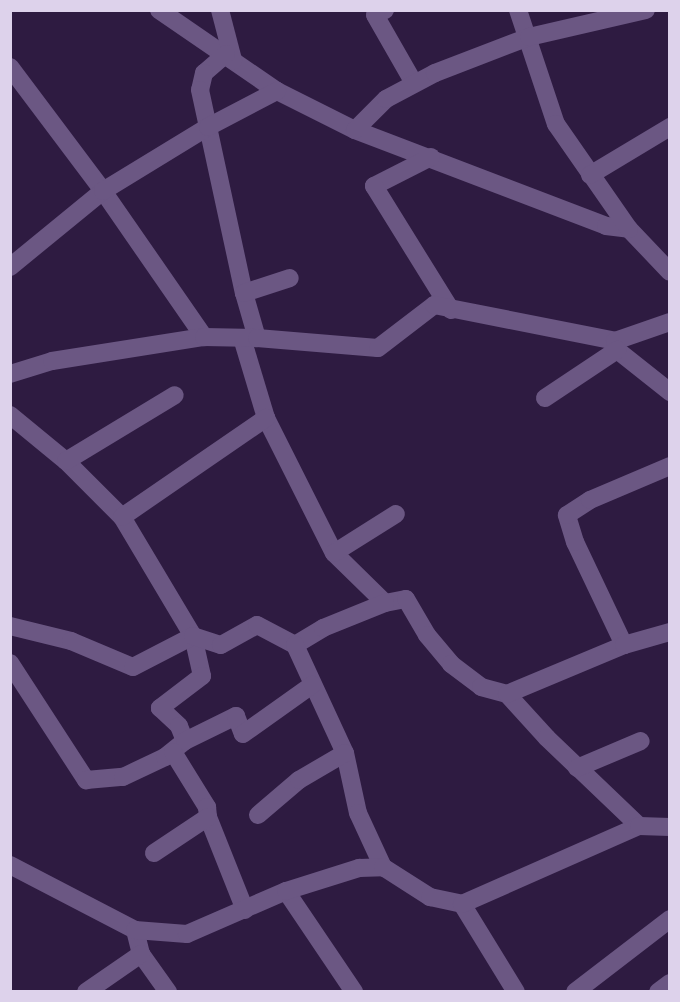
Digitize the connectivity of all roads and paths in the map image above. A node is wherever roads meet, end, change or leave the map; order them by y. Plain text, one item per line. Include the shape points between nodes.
1 (159, 10) edge
2 (220, 10) edge
3 (385, 10) edge
4 (518, 10) edge
5 (646, 10) edge
6 (529, 37) junction
7 (230, 57) junction
8 (10, 67) edge
9 (414, 83) junction
10 (277, 91) junction
11 (208, 127) junction
12 (669, 127) edge
13 (355, 130) junction
14 (430, 157) junction
15 (590, 175) junction
16 (103, 190) junction
17 (629, 229) junction
18 (10, 267) edge
19 (669, 272) edge
20 (290, 278) dead end
21 (244, 292) junction
22 (451, 310) junction
23 (669, 322) edge
24 (204, 337) junction
25 (250, 338) junction
26 (616, 346) junction
27 (10, 374) edge
28 (669, 392) edge
29 (175, 394) dead end
30 (545, 398) dead end
31 (10, 415) edge
32 (266, 418) junction
33 (66, 460) junction
34 (669, 466) edge
35 (396, 514) dead end
36 (122, 517) junction
37 (334, 553) junction
38 (385, 603) junction
39 (10, 626) edge
40 (669, 632) edge
41 (193, 636) junction
42 (295, 645) junction
43 (624, 645) junction
44 (10, 663) edge
45 (312, 685) junction
46 (507, 694) junction
47 (641, 741) dead end
48 (179, 746) junction
49 (345, 753) junction
50 (577, 768) junction
51 (258, 815) dead end
52 (208, 817) junction
53 (639, 826) junction
54 (669, 827) edge
55 (154, 853) dead end
56 (384, 867) junction
57 (12, 869) edge
58 (286, 891) junction
59 (462, 903) junction
60 (245, 910) junction
61 (669, 920) edge
62 (135, 930) junction
63 (141, 954) junction
64 (669, 983) edge
65 (86, 992) edge
66 (168, 992) edge
67 (354, 992) edge
68 (516, 992) edge
69 (575, 992) edge
70 (658, 992) edge

1 - 7 street
2 - 7 street
3 - 9 street via 375,15
4 - 6 street
5 - 6 street
6 - 9 street
6 - 15 street via 556,124
7 - 10 street
7 - 11 street via 204,73 200,90
8 - 16 street
9 - 13 street via 386,99
10 - 11 street
10 - 13 street
11 - 16 street
11 - 21 street
12 - 15 street
13 - 14 street
14 - 17 street via 606,226
14 - 22 street via 374,186
15 - 17 street
16 - 18 street
16 - 24 street
17 - 19 street
20 - 21 street
21 - 25 street
22 - 25 street via 434,305 378,348
22 - 26 street
23 - 26 street
24 - 25 street
24 - 27 street via 52,361
25 - 32 street
26 - 28 street
26 - 30 street
29 - 33 street
31 - 33 street
32 - 36 street
32 - 37 street
33 - 36 street
34 - 43 street via 590,500 567,515 575,542
35 - 37 street
36 - 41 street
37 - 38 street
38 - 42 street via 323,628
38 - 46 street via 406,599 427,635 452,664 481,687
39 - 41 street via 70,641 133,667
40 - 43 street
41 - 42 street via 221,645 257,626
41 - 48 street via 202,676 160,708 179,726
42 - 45 street
43 - 46 street
44 - 48 street via 86,780 123,777
45 - 48 street via 243,734 236,716
45 - 49 street
46 - 50 street
47 - 50 street
48 - 52 street
49 - 51 street via 299,780
49 - 56 street via 358,813
50 - 53 street
52 - 55 street
52 - 60 street
53 - 54 street
53 - 59 street
56 - 58 street via 359,868
56 - 59 street via 430,897
57 - 62 street
58 - 60 street
58 - 67 street
59 - 68 street
60 - 62 street via 187,934
61 - 69 street
62 - 63 street
63 - 65 street
63 - 66 street
64 - 70 street

